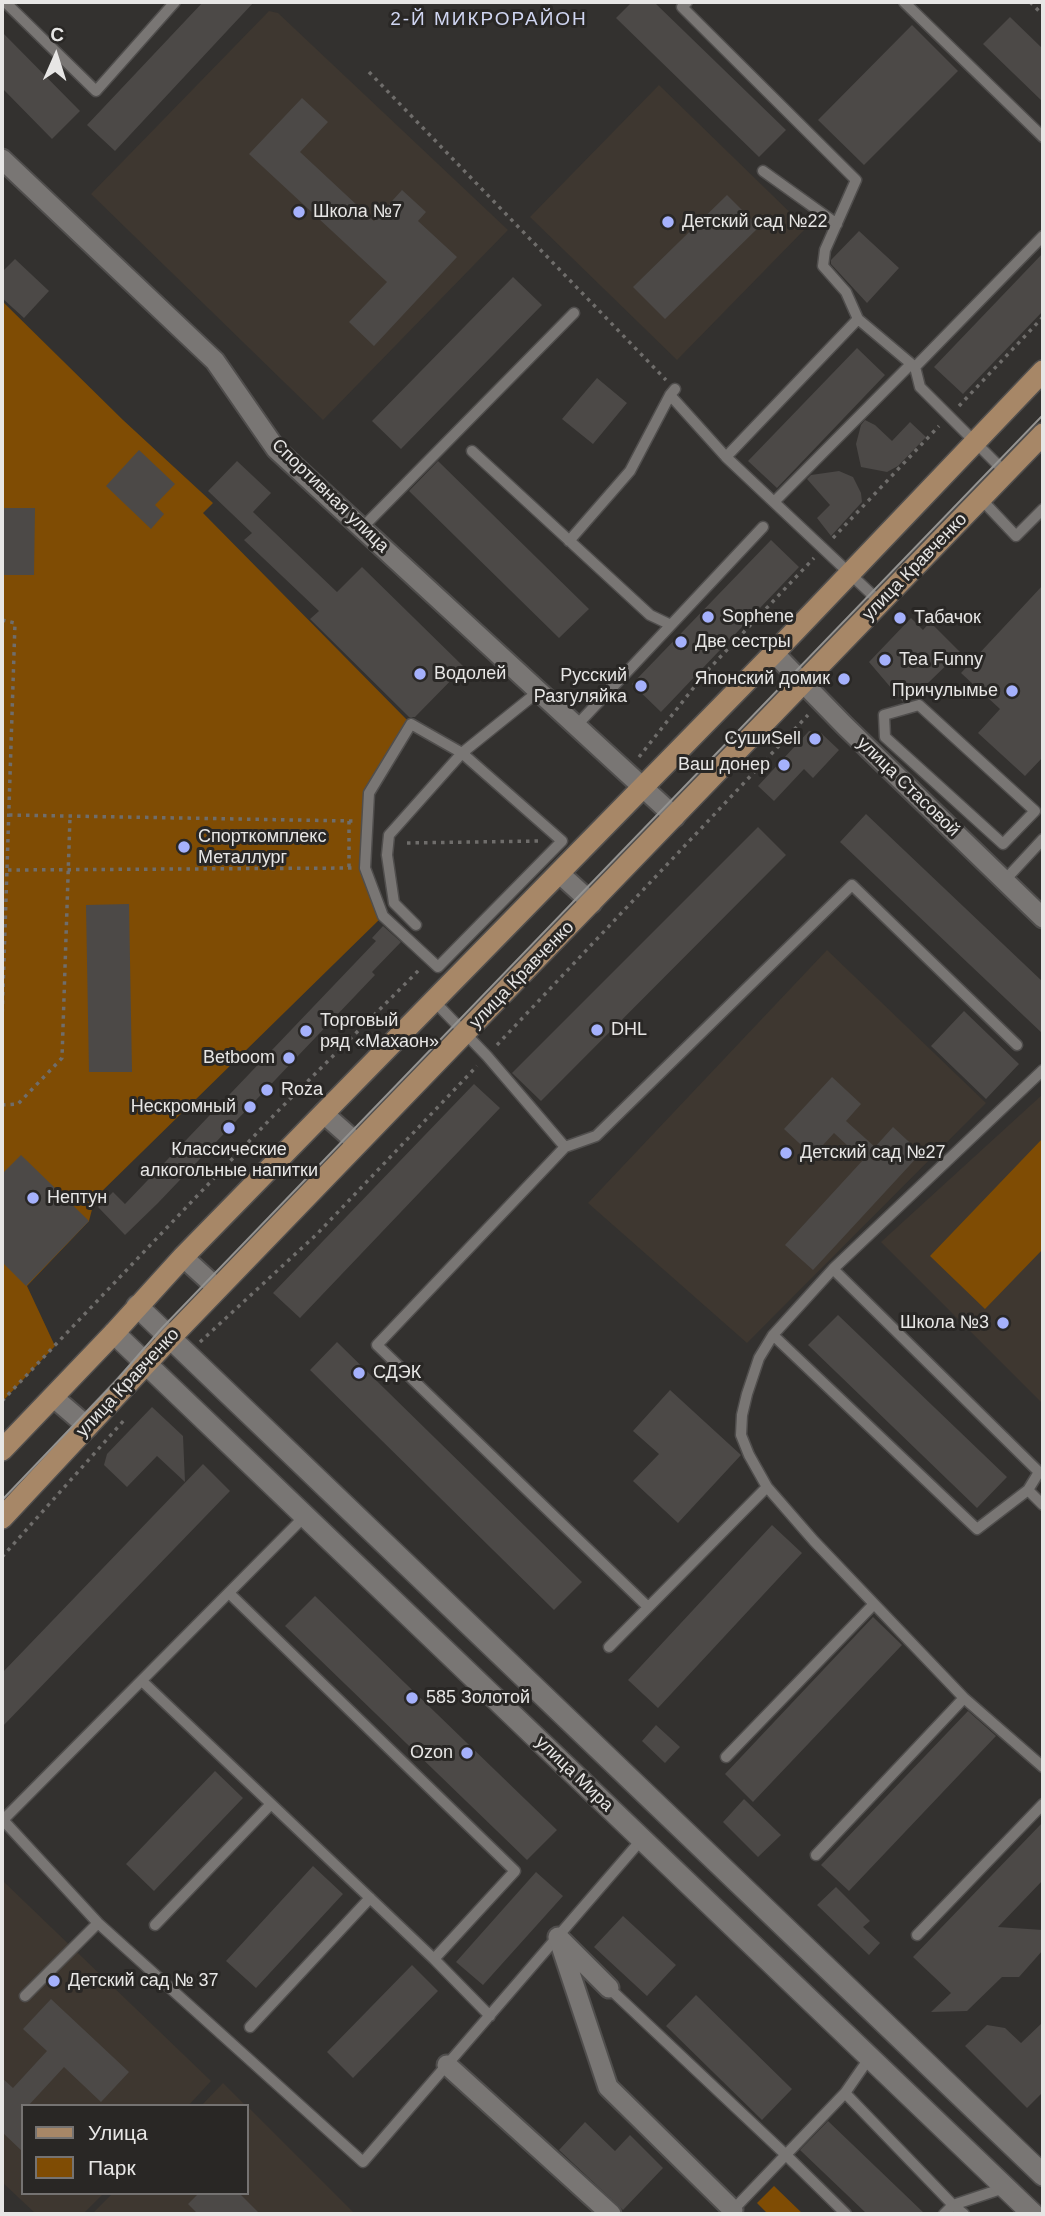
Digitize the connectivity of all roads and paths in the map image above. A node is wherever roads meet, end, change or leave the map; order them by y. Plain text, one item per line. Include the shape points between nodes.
1 (5, 2) edge
2 (176, 2) edge
3 (687, 2) edge
4 (904, 2) edge
5 (1030, 2) edge
6 (1043, 15) edge
7 (369, 72) dead end
8 (1043, 137) edge
9 (2, 159) edge
10 (763, 172) dead end
11 (836, 224) junction
12 (1043, 236) edge
13 (574, 313) dead end
14 (1043, 317) edge
15 (858, 319) junction
16 (913, 366) junction
17 (1043, 371) edge
18 (673, 392) junction
19 (950, 415) junction
20 (1043, 434) edge
21 (975, 443) junction
22 (472, 451) dead end
23 (726, 457) junction
24 (1006, 473) junction
25 (981, 499) junction
26 (774, 502) junction
27 (1043, 509) edge
28 (762, 527) dead end
29 (362, 528) junction
30 (569, 541) junction
31 (823, 548) junction
32 (850, 573) junction
33 (881, 603) junction
34 (2, 620) edge
35 (671, 625) junction
36 (774, 653) junction
37 (803, 684) junction
38 (539, 691) junction
39 (821, 702) junction
40 (577, 725) junction
41 (885, 737) joint
42 (462, 753) junction
43 (627, 772) junction
44 (644, 787) junction
45 (9, 815) junction
46 (70, 817) junction
47 (675, 817) junction
48 (349, 820) junction
49 (368, 826) junction
50 (389, 835) junction
51 (1043, 839) edge
52 (562, 841) junction
53 (407, 843) junction
54 (387, 855) junction
55 (349, 868) junction
56 (365, 868) junction
57 (9, 870) junction
58 (69, 870) junction
59 (559, 873) junction
60 (1005, 880) junction
61 (592, 903) junction
62 (1043, 918) edge
63 (416, 925) dead end
64 (429, 960) junction
65 (433, 1000) junction
66 (2, 1022) edge
67 (465, 1034) junction
68 (1017, 1045) dead end
69 (486, 1056) junction
70 (1043, 1070) edge
71 (2, 1105) edge
72 (323, 1113) junction
73 (358, 1144) junction
74 (565, 1147) junction
75 (183, 1257) junction
76 (833, 1269) junction
77 (218, 1289) junction
78 (137, 1306) junction
79 (114, 1333) junction
80 (773, 1335) junction
81 (171, 1337) junction
82 (187, 1353) junction
83 (147, 1364) junction
84 (53, 1396) junction
85 (2, 1401) edge
86 (126, 1417) dead end
87 (88, 1427) junction
88 (2, 1450) edge
89 (767, 1488) junction
90 (1028, 1490) junction
91 (1043, 1505) edge
92 (305, 1516) junction
93 (2, 1518) edge
94 (2, 1557) edge
95 (229, 1593) junction
96 (874, 1604) junction
97 (648, 1606) junction
98 (609, 1647) dead end
99 (142, 1681) junction
100 (964, 1698) junction
101 (726, 1757) dead end
102 (1043, 1767) edge
103 (271, 1804) junction
104 (1043, 1804) edge
105 (2, 1820) edge
106 (642, 1839) junction
107 (816, 1855) dead end
108 (370, 1898) junction
109 (98, 1923) junction
110 (155, 1925) dead end
111 (917, 1935) dead end
112 (558, 1937) junction
113 (434, 1959) junction
114 (609, 1988) joint
115 (25, 1996) dead end
116 (490, 2015) junction
117 (250, 2027) dead end
118 (891, 2029) junction
119 (871, 2057) junction
120 (447, 2065) junction
121 (845, 2092) junction
122 (785, 2154) junction
123 (1043, 2175) edge
124 (1005, 2188) junction
125 (953, 2204) junction
126 (733, 2213) edge
127 (611, 2214) edge
128 (846, 2214) edge
129 (944, 2214) edge
130 (964, 2214) edge
131 (1032, 2214) edge

1 - 2 lane via 96,91
3 - 11 lane via 682,7 856,180
4 - 8 lane
5 - 6 path
7 - 18 path
9 - 29 street, Спортивная улица via 215,361 276,449
10 - 11 lane
11 - 15 lane via 823,266 846,292
12 - 16 lane
13 - 29 lane
14 - 19 path
15 - 16 lane
15 - 23 lane
16 - 19 lane via 919,387
16 - 26 lane
17 - 21 main road
18 - 23 lane
18 - 30 lane via 630,471
19 - 21 lane
19 - 31 path
20 - 24 main road, улица Кравченко
21 - 24 lane
21 - 32 main road
22 - 30 lane
23 - 26 lane
24 - 25 main road, улица Кравченко
25 - 27 lane via 1016,536
25 - 33 main road, улица Кравченко
26 - 31 lane
28 - 35 lane
29 - 38 street, Спортивная улица
30 - 35 lane via 650,615
31 - 32 lane
31 - 43 path via 706,672
32 - 33 lane
32 - 36 main road
33 - 37 main road, улица Кравченко
34 - 45 path via 15,623
35 - 40 lane
36 - 37 street, улица Стасовой
36 - 44 main road
37 - 39 street, улица Стасовой
37 - 47 main road, улица Кравченко
38 - 40 street, Спортивная улица
38 - 42 lane
39 - 60 street, улица Стасовой
39 - 69 path
40 - 43 street, Спортивная улица
41 - 41 lane via 884,715 919,705 1035,811 1003,844
42 - 49 lane via 411,724 369,793
42 - 50 lane
42 - 52 lane
43 - 44 street, Спортивная улица
44 - 47 street, Спортивная улица
44 - 59 main road
45 - 46 path
45 - 57 path
46 - 48 path
46 - 58 path
47 - 61 main road, улица Кравченко
48 - 49 path
48 - 55 path
49 - 56 lane
50 - 53 path
50 - 54 lane
51 - 60 lane
52 - 53 path
52 - 64 lane via 438,967
53 - 54 path
54 - 63 lane via 394,902
55 - 56 path
55 - 58 path
56 - 64 lane via 383,916
57 - 58 path
57 - 66 path
58 - 71 path via 62,1058 18,1104
59 - 61 street
59 - 65 main road
60 - 62 street, улица Стасовой
61 - 67 main road, улица Кравченко
64 - 85 path
65 - 67 lane
65 - 72 main road
67 - 69 lane
67 - 73 main road, улица Кравченко
68 - 74 lane via 852,885 596,1136
69 - 74 lane
69 - 82 path via 317,1234
70 - 76 lane
72 - 73 street
72 - 75 main road
73 - 77 main road, улица Кравченко
74 - 97 lane via 377,1345
75 - 77 street
75 - 78 main road
76 - 80 lane
76 - 90 lane via 1039,1472
77 - 81 main road, улица Кравченко
78 - 79 main road
78 - 81 street, улица Мира
79 - 83 street, улица Мира
79 - 84 main road
80 - 89 lane via 747,1394 741,1435
80 - 90 lane via 977,1529
81 - 82 street, улица Мира
81 - 83 main road, улица Кравченко
82 - 118 street, улица Мира
83 - 87 main road, улица Кравченко
83 - 92 street, улица Мира
84 - 87 street
84 - 88 main road
86 - 94 path
87 - 93 main road, улица Кравченко
89 - 96 lane
89 - 97 lane
90 - 91 lane
92 - 95 lane
92 - 106 street, улица Мира
95 - 99 lane
95 - 113 lane via 515,1871
96 - 100 lane
96 - 101 lane
97 - 98 lane
99 - 103 lane
99 - 105 lane
100 - 102 lane
100 - 107 lane
103 - 108 lane
103 - 110 lane
104 - 111 lane
105 - 109 lane
106 - 112 lane
106 - 119 street, улица Мира
108 - 113 lane
108 - 117 lane
109 - 115 lane
109 - 120 lane via 363,2162
112 - 114 street
112 - 116 lane
112 - 126 street via 608,2087
113 - 116 lane
114 - 122 lane
116 - 120 lane
118 - 119 street
118 - 123 street, улица Мира
119 - 121 lane
119 - 124 street, улица Мира
120 - 127 street
121 - 122 lane
121 - 125 lane
122 - 126 lane
122 - 128 lane
124 - 125 lane
124 - 131 street, улица Мира
125 - 129 lane
125 - 130 lane

